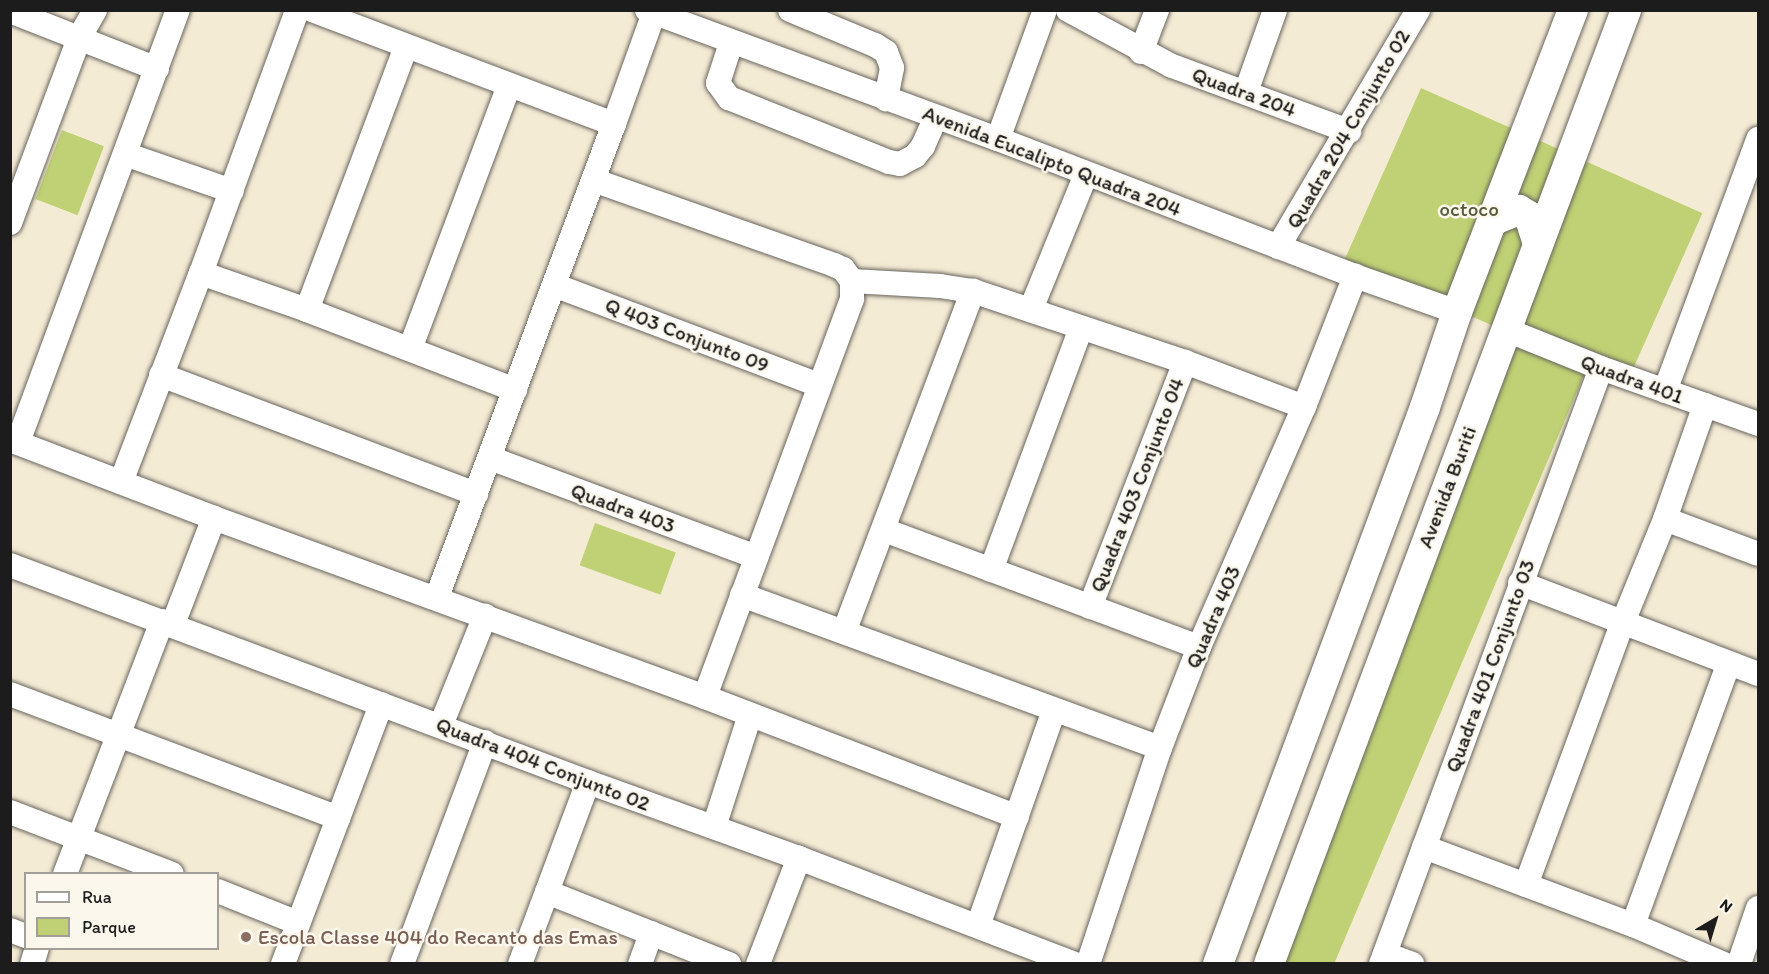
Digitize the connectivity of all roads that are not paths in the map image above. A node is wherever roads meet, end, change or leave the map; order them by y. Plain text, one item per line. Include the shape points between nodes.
1 (95, 10) edge
2 (178, 10) edge
3 (297, 10) edge
4 (312, 10) edge
5 (790, 10) edge
6 (1045, 10) edge
7 (1068, 10) edge
8 (1157, 10) edge
9 (1275, 10) edge
10 (1418, 10) edge
11 (1573, 10) edge
12 (1626, 10) edge
13 (10, 11) edge
14 (650, 12) edge
15 (691, 18) edge
16 (79, 38) junction
17 (731, 43) junction
18 (406, 47) junction
19 (1141, 52) junction
20 (157, 69) junction
21 (509, 85) junction
22 (1246, 92) junction
23 (886, 99) junction
24 (936, 117) junction
25 (614, 124) junction
26 (1349, 131) junction
27 (1758, 139) edge
28 (998, 140) junction
29 (125, 154) junction
30 (1086, 174) junction
31 (593, 180) junction
32 (232, 191) junction
33 (1494, 220) junction
34 (10, 223) edge
35 (1538, 244) junction
36 (1278, 247) junction
37 (201, 273) junction
38 (1355, 276) junction
39 (852, 281) junction
40 (554, 285) junction
41 (973, 291) junction
42 (1031, 309) junction
43 (307, 310) junction
44 (1457, 312) junction
45 (1081, 328) junction
46 (1508, 330) junction
47 (410, 349) junction
48 (1185, 362) junction
49 (1601, 368) junction
50 (161, 375) junction
51 (819, 385) junction
52 (514, 390) junction
53 (1665, 391) junction
54 (1704, 405) junction
55 (1304, 407) junction
56 (1425, 407) junction
57 (1758, 424) edge
58 (1470, 425) junction
59 (14, 441) edge
60 (490, 458) junction
61 (120, 482) junction
62 (476, 494) junction
63 (214, 518) junction
64 (1665, 519) junction
65 (884, 530) junction
66 (1758, 554) edge
67 (756, 557) junction
68 (10, 565) edge
69 (991, 570) junction
70 (1520, 584) junction
71 (742, 595) junction
72 (437, 597) junction
73 (1090, 607) junction
74 (485, 616) junction
75 (1623, 622) junction
76 (168, 623) junction
77 (844, 632) junction
78 (1199, 647) junction
79 (1729, 663) junction
80 (1758, 674) edge
81 (10, 694) edge
82 (705, 697) junction
83 (381, 704) junction
84 (1054, 710) junction
85 (750, 715) junction
86 (441, 725) junction
87 (118, 733) junction
88 (486, 742) junction
89 (1160, 748) junction
90 (588, 782) junction
91 (10, 812) edge
92 (338, 818) junction
93 (1017, 818) junction
94 (714, 827) junction
95 (78, 837) junction
96 (1424, 847) junction
97 (799, 858) junction
98 (65, 872) edge
99 (169, 872) edge
100 (1526, 885) junction
101 (219, 891) edge
102 (547, 892) junction
103 (1758, 908) edge
104 (1235, 921) junction
105 (298, 923) junction
106 (1633, 925) junction
107 (978, 926) junction
108 (651, 933) junction
109 (1274, 950) edge
110 (1383, 958) edge
111 (283, 963) edge
112 (402, 963) edge
113 (520, 963) edge
114 (640, 963) edge
115 (729, 963) edge
116 (758, 963) edge
117 (1075, 963) edge
118 (1088, 963) edge
119 (1218, 963) edge
120 (1412, 963) edge
121 (1724, 963) edge
122 (1739, 963) edge

1 - 16 street
2 - 20 street
3 - 32 street
4 - 18 street
5 - 23 street via 886,52 892,68
6 - 28 street
7 - 19 street, Quadra 204
8 - 19 street
9 - 22 street
10 - 26 street, Quadra 204 Conjunto 02
11 - 33 main road
12 - 35 main road, Avenida Buriti
13 - 16 street
14 - 15 street, Avenida Eucalipto Quadra 204
14 - 25 street
15 - 17 street, Avenida Eucalipto Quadra 204
16 - 20 street
16 - 34 street
17 - 23 street, Avenida Eucalipto Quadra 204
17 - 24 street via 718,83 729,98 889,162 900,164 915,156
18 - 21 street
18 - 43 street
19 - 22 street, Quadra 204
20 - 29 street
21 - 25 street
21 - 47 street
22 - 26 street, Quadra 204
23 - 24 street, Avenida Eucalipto Quadra 204
24 - 28 street, Avenida Eucalipto Quadra 204
25 - 31 street
26 - 36 street, Quadra 204 Conjunto 02
27 - 53 street
28 - 30 street, Avenida Eucalipto Quadra 204
29 - 32 street
29 - 59 street
30 - 36 street, Avenida Eucalipto Quadra 204
30 - 42 street
31 - 39 street via 834,265
31 - 40 street
32 - 37 street
33 - 35 main road via 1519,210 1529,216
33 - 44 main road
35 - 46 main road, Avenida Buriti
36 - 38 street, Avenida Eucalipto Quadra 204
37 - 43 street
37 - 50 street
38 - 44 street, Avenida Eucalipto Quadra 204
38 - 55 street, Quadra 403
39 - 41 street
39 - 51 street via 852,300
40 - 51 street, Q 403 Conjunto 09
40 - 52 street
41 - 42 street
41 - 65 street
42 - 45 street
43 - 47 street
44 - 56 main road
45 - 48 street
45 - 69 street
46 - 49 street, Quadra 401
46 - 58 main road, Avenida Buriti
47 - 52 street
48 - 55 street
48 - 73 street, Quadra 403 Conjunto 04
49 - 53 street, Quadra 401
49 - 70 street, Quadra 401 Conjunto 03
50 - 61 street
50 - 62 street
51 - 67 street
52 - 60 street
53 - 54 street, Quadra 401
54 - 57 street, Quadra 401
54 - 64 street
55 - 78 street, Quadra 403
56 - 58 main road via 1430,421 1447,434 1458,433
56 - 104 main road
58 - 109 main road, Avenida Buriti
59 - 61 street
60 - 62 street
60 - 67 street, Quadra 403
61 - 63 street
62 - 72 street
63 - 72 street
63 - 76 street
64 - 66 street
64 - 75 street
65 - 69 street
65 - 77 street
67 - 71 street
68 - 76 street, Quadra 404 Conjunto 02
69 - 73 street
70 - 75 street
70 - 96 street, Quadra 401 Conjunto 03
71 - 77 street
71 - 82 street
72 - 74 street
73 - 78 street
74 - 82 street
74 - 86 street
75 - 79 street
75 - 100 street
76 - 83 street, Quadra 404 Conjunto 02
76 - 87 street
77 - 84 street
78 - 89 street, Quadra 403
79 - 80 street
79 - 106 street
81 - 87 street
82 - 85 street
83 - 86 street, Quadra 404 Conjunto 02
83 - 92 street
84 - 89 street
84 - 93 street
85 - 93 street
85 - 94 street
86 - 88 street, Quadra 404 Conjunto 02
87 - 92 street
87 - 95 street
88 - 90 street, Quadra 404 Conjunto 02
88 - 112 street
89 - 118 street, Quadra 403
90 - 94 street, Quadra 404 Conjunto 02
90 - 102 street
91 - 95 street
92 - 105 street
93 - 107 street
94 - 97 street, Quadra 404 Conjunto 02
95 - 98 street
95 - 99 street
96 - 100 street
96 - 110 street, Quadra 401 Conjunto 03
97 - 107 street, Quadra 404 Conjunto 02
97 - 116 street
100 - 106 street
101 - 105 street
102 - 108 street
102 - 113 street
103 - 122 street
104 - 109 main road via 1253,912 1263,914 1272,921
104 - 119 main road
105 - 111 street
106 - 121 street
107 - 117 street, Quadra 404 Conjunto 02
108 - 114 street
108 - 115 street
110 - 120 street

